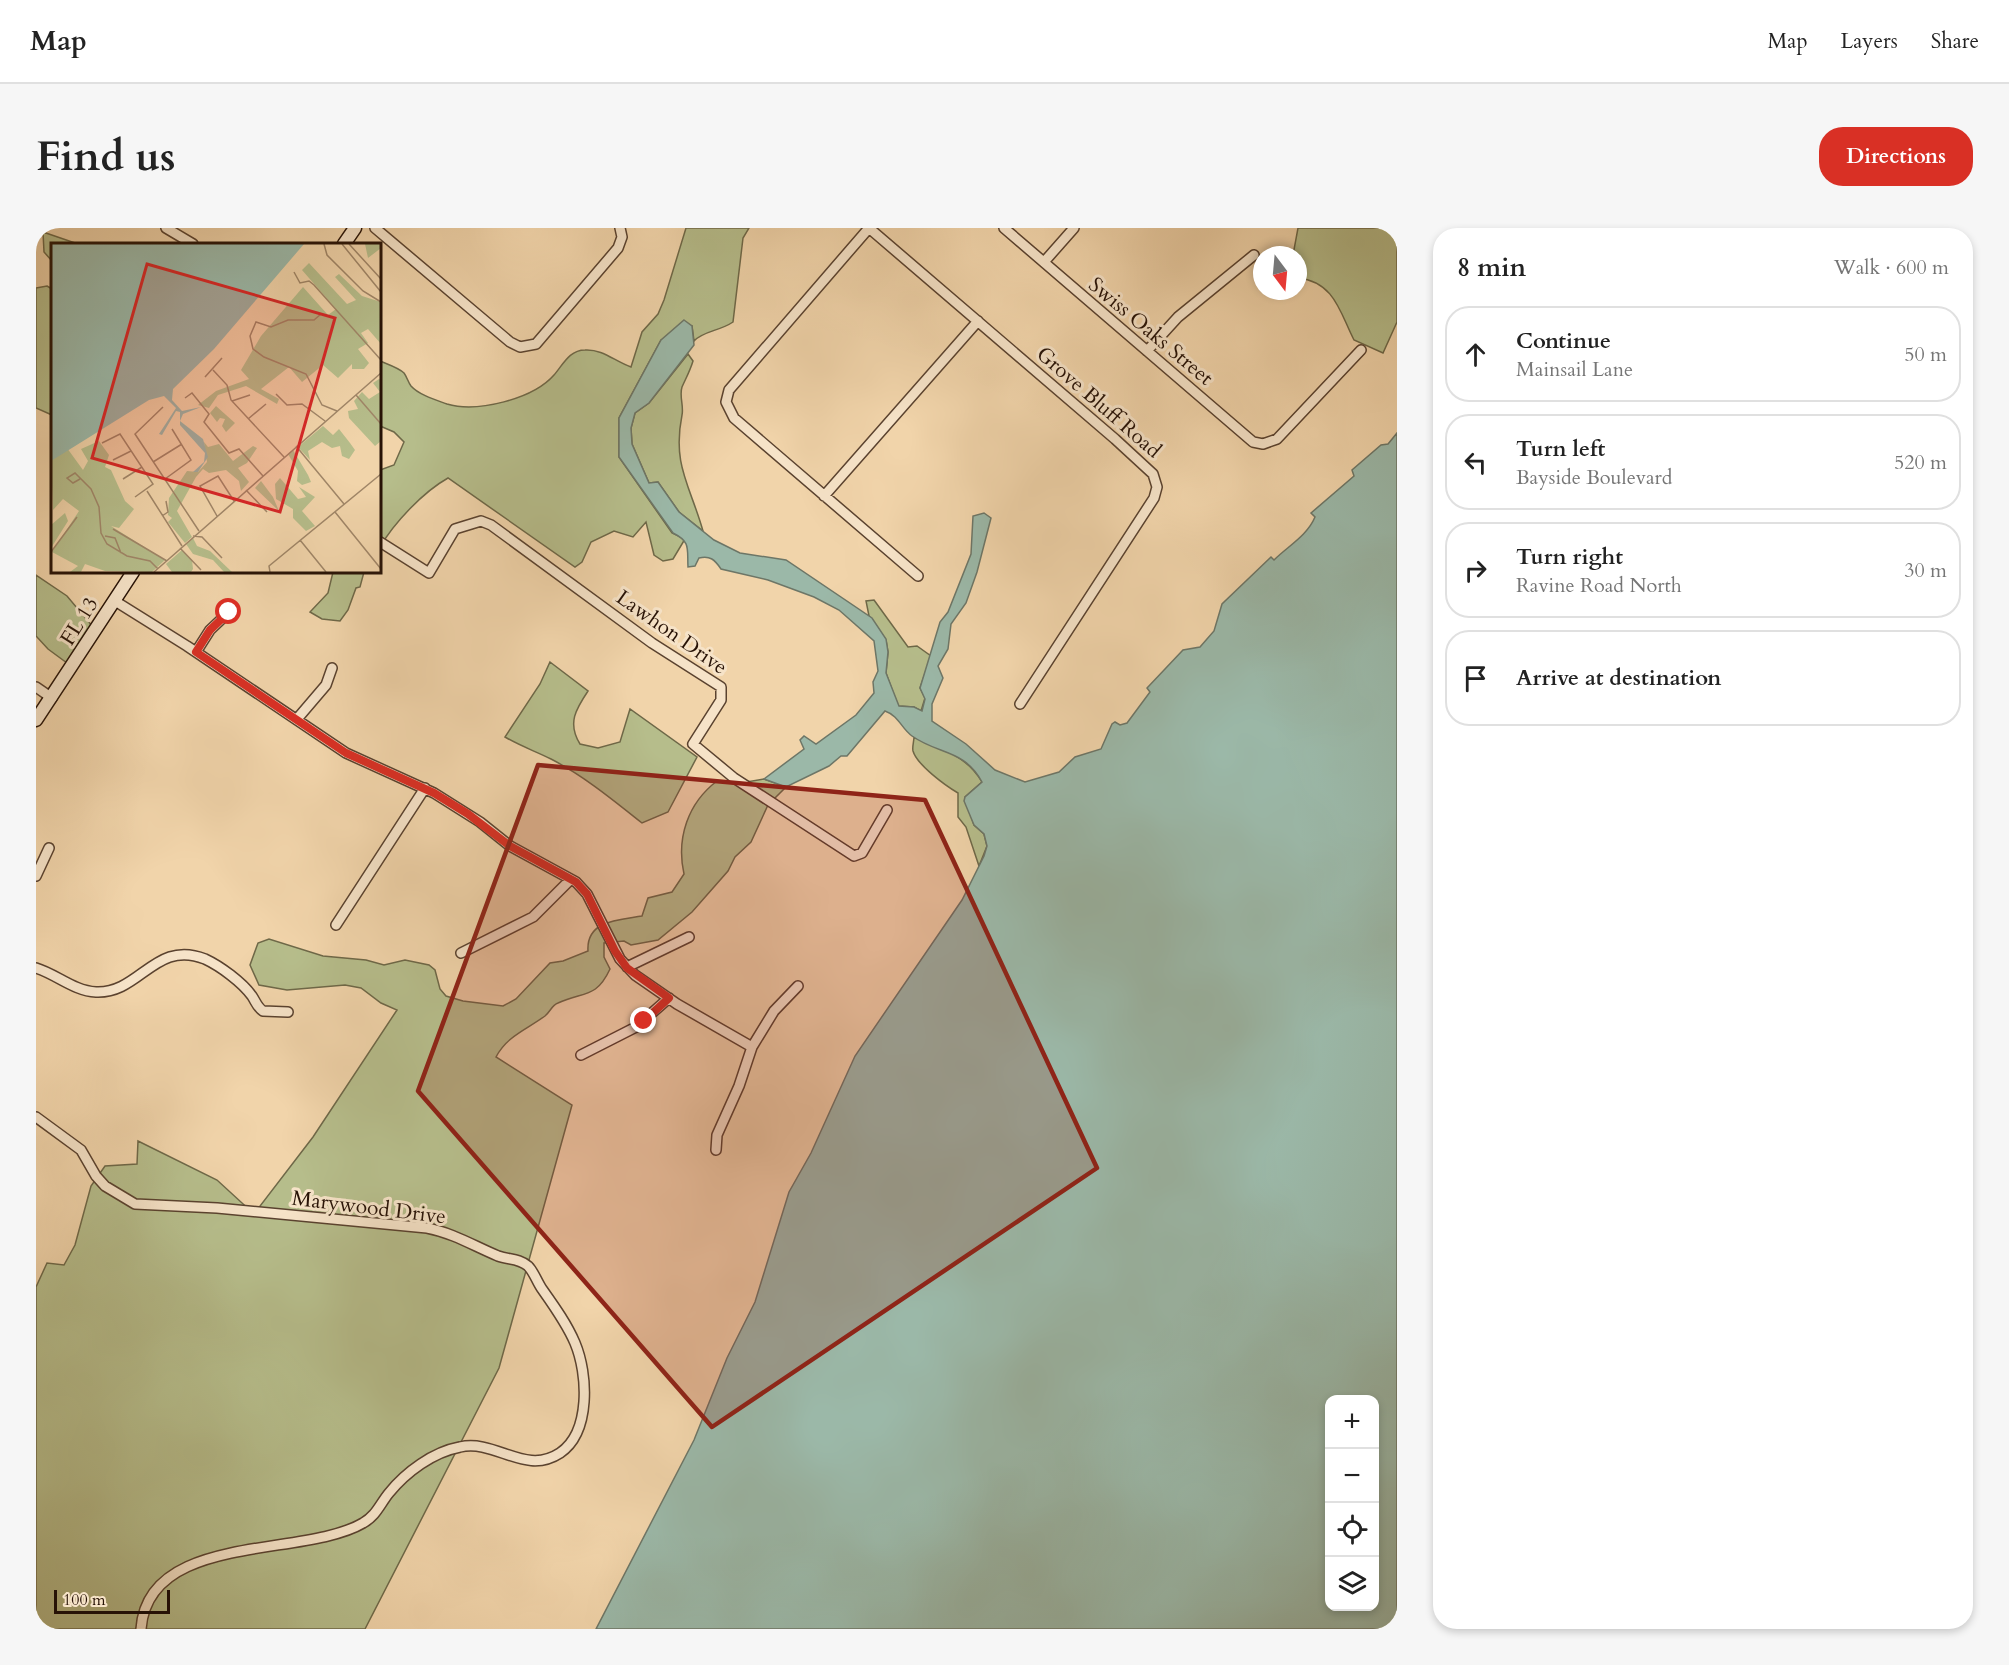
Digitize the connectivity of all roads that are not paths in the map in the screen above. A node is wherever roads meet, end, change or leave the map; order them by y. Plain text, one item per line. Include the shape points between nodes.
1 (166, 228) edge
2 (355, 228) edge
3 (375, 228) edge
4 (620, 228) edge
5 (870, 228) edge
6 (1004, 228) edge
7 (1074, 228) edge
8 (191, 243) edge
9 (345, 243) edge
10 (1253, 256) edge
11 (1044, 262) junction
12 (978, 321) junction
13 (1361, 350) dead end
14 (1147, 351) junction
15 (824, 496) junction
16 (381, 543) edge
17 (132, 573) edge
18 (918, 576) dead end
19 (115, 601) junction
20 (229, 612) dead end
21 (196, 652) junction
22 (332, 668) dead end
23 (36, 687) edge
24 (52, 698) junction
25 (1020, 704) dead end
26 (297, 719) junction
27 (36, 720) edge
28 (425, 788) junction
29 (887, 810) dead end
30 (49, 848) dead end
31 (36, 876) edge
32 (570, 880) junction
33 (336, 925) dead end
34 (689, 937) dead end
35 (461, 953) dead end
36 (36, 968) edge
37 (627, 968) junction
38 (798, 986) dead end
39 (669, 998) junction
40 (288, 1012) dead end
41 (752, 1047) junction
42 (581, 1054) dead end
43 (36, 1117) edge
44 (716, 1150) dead end
45 (141, 1629) edge

1 - 8 street
2 - 9 main road
3 - 4 street via 510,342 528,347 536,344 618,248
5 - 12 street, Grove Bluff Road
5 - 15 street via 729,390 726,402 734,418
6 - 11 street, Swiss Oaks Street
7 - 11 street
10 - 14 street via 1178,317
11 - 14 street, Swiss Oaks Street
12 - 15 street
12 - 25 street, Grove Bluff Road via 1153,474 1157,487 1154,498
13 - 14 street, Swiss Oaks Street via 1280,437 1263,444 1247,438
15 - 18 street
16 - 29 street, Lawhon Drive via 429,573 455,529 481,521 491,525 652,643 721,687 721,700 693,744 734,778 855,856 862,854
17 - 19 main road, FL 13
19 - 21 street
19 - 24 main road, FL 13
20 - 21 street via 210,630
21 - 26 street
22 - 26 street via 326,685
23 - 24 street
24 - 27 main road, FL 13
26 - 28 street via 346,753
28 - 32 street via 463,810 510,846
28 - 33 street
30 - 31 street
32 - 35 street via 533,917
32 - 37 street via 587,894
34 - 37 street
36 - 40 street via 76,987 105,991 125,985 163,958 175,954 195,956 213,964 243,987 263,1011
37 - 39 street
38 - 41 street via 774,1011
39 - 41 street
39 - 42 street via 636,1027
41 - 44 street via 717,1135
43 - 45 street, Marywood Drive via 81,1150 105,1186 135,1203 427,1228 454,1234 502,1257 516,1259 532,1272 559,1313 580,1357 584,1385 580,1421 572,1440 557,1455 530,1461 488,1447 453,1448 409,1473 375,1514 352,1529 225,1553 192,1566 168,1580 153,1595

